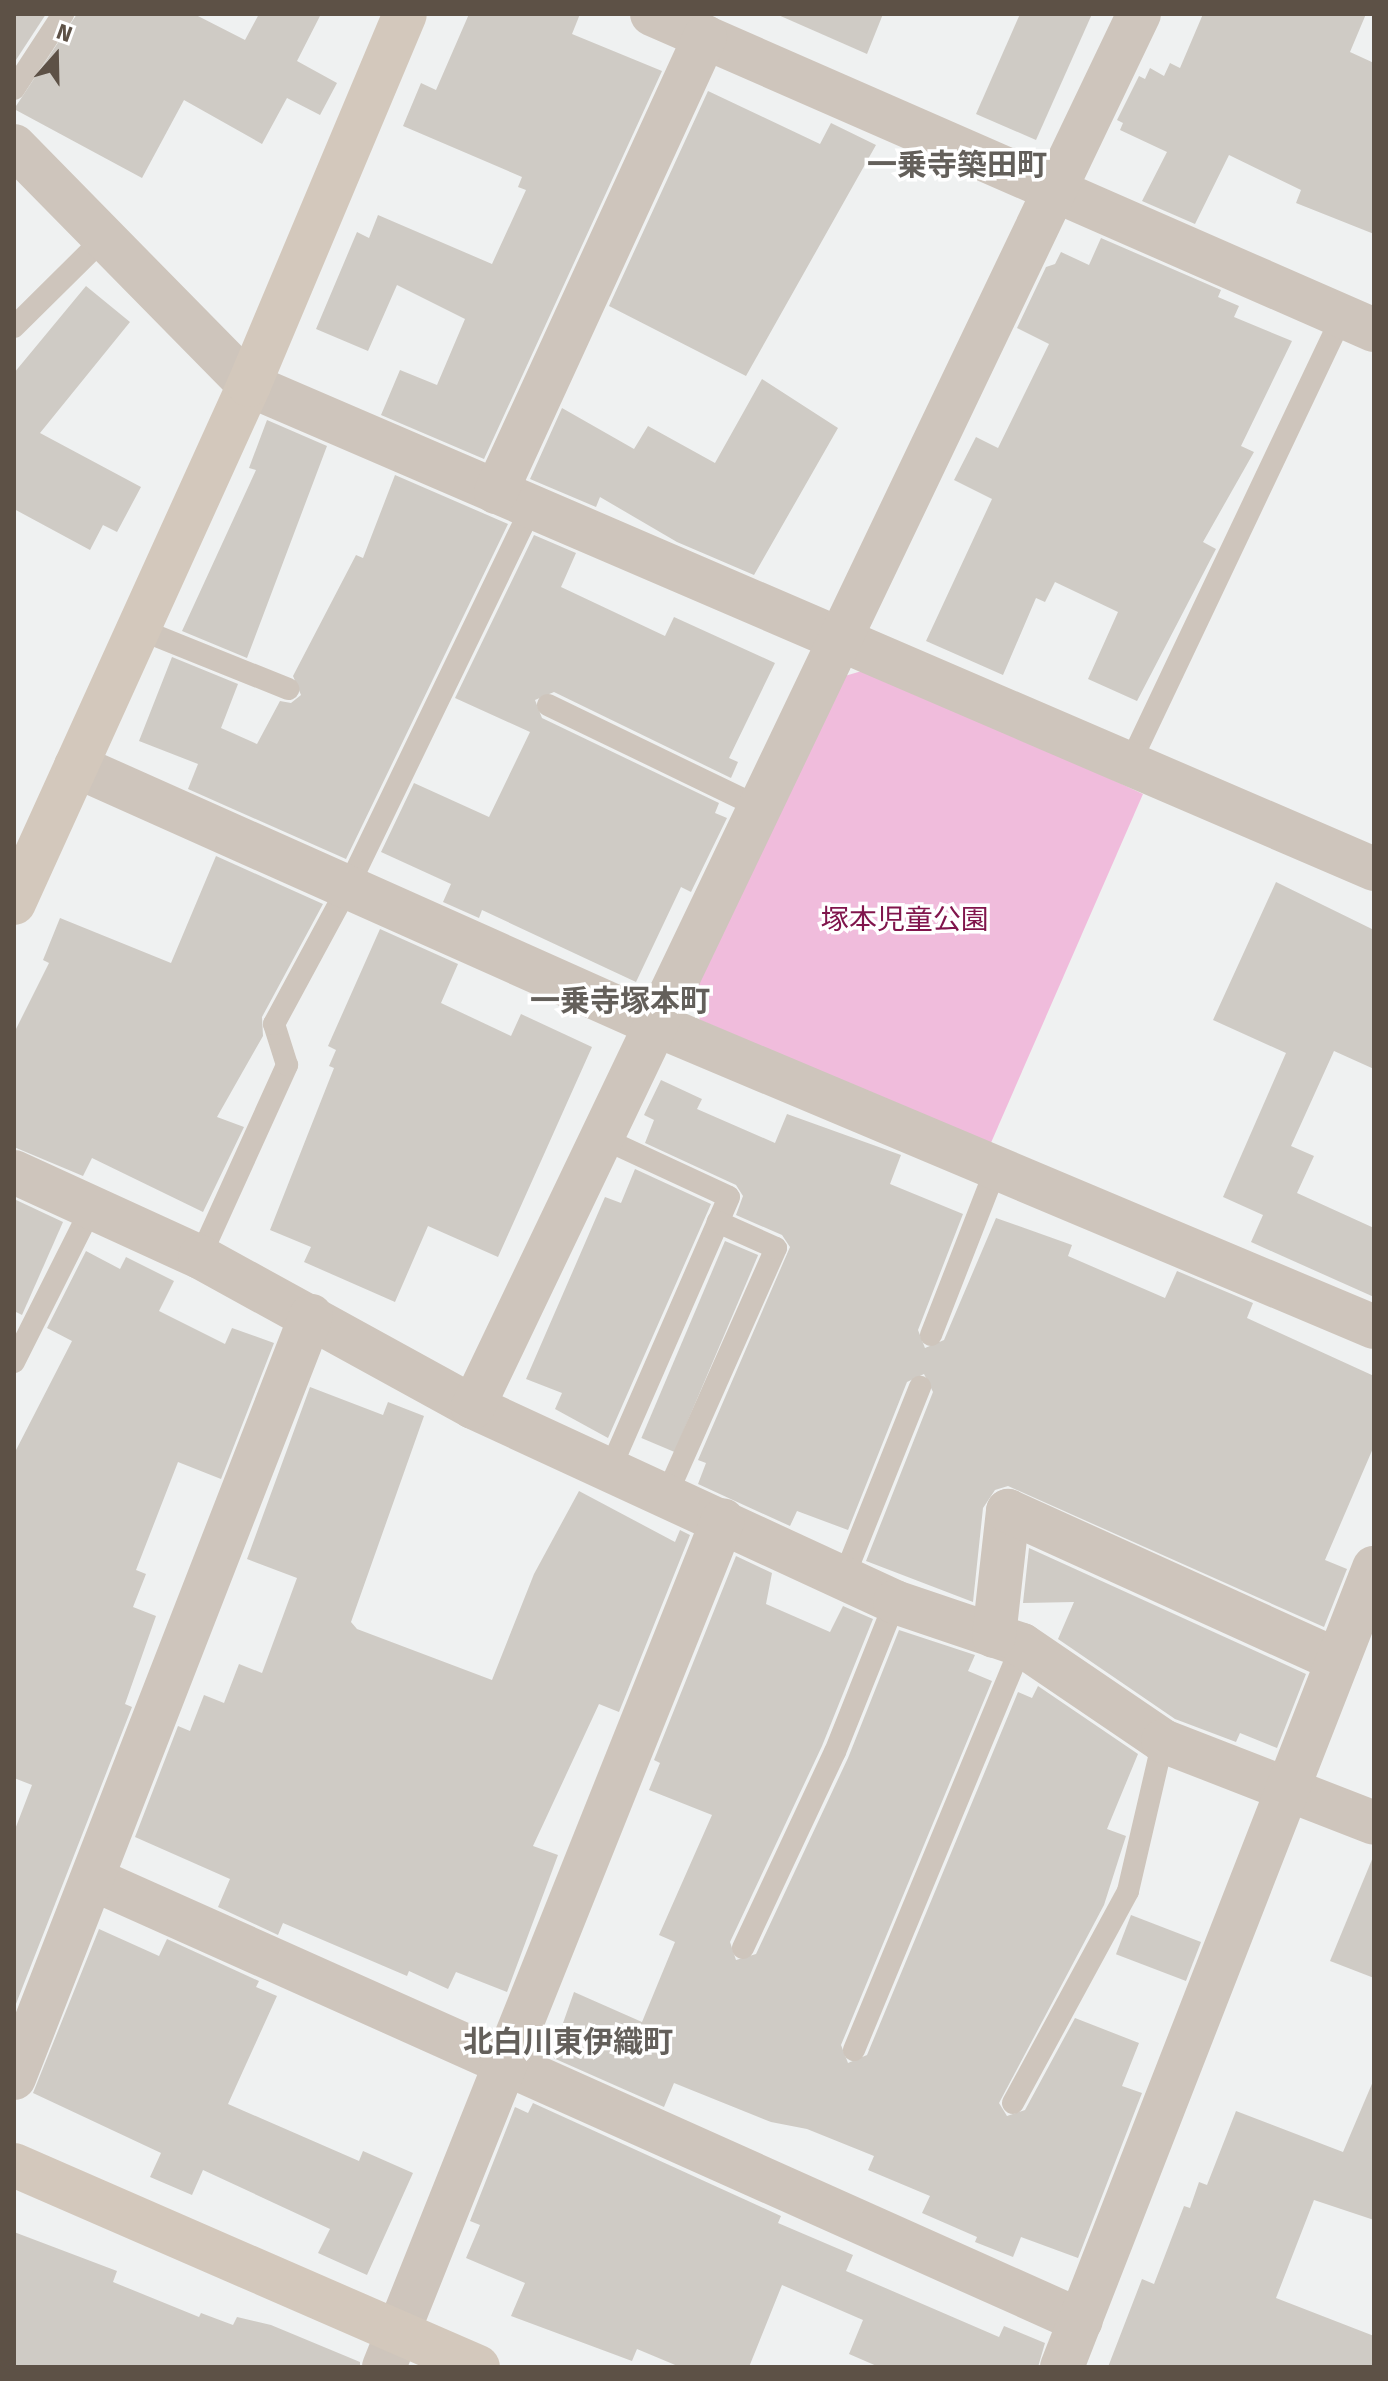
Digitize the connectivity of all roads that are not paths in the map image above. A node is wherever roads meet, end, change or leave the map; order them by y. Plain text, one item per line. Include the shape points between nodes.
1 (63, 14) edge
2 (405, 14) edge
3 (652, 14) edge
4 (1139, 14) edge
5 (705, 37) junction
6 (14, 89) edge
7 (14, 146) edge
8 (1057, 191) junction
9 (104, 238) junction
10 (1358, 323) edge
11 (14, 327) edge
12 (249, 385) junction
13 (514, 500) junction
14 (139, 629) junction
15 (837, 637) junction
16 (288, 689) dead end
17 (548, 705) dead end
18 (1130, 763) junction
19 (76, 766) junction
20 (757, 806) junction
21 (1374, 869) edge
22 (348, 887) junction
23 (14, 903) edge
24 (654, 1024) junction
25 (600, 1137) junction
26 (996, 1168) junction
27 (14, 1172) edge
28 (92, 1207) junction
29 (718, 1222) junction
30 (200, 1257) junction
31 (311, 1316) junction
32 (1374, 1327) edge
33 (931, 1335) dead end
34 (14, 1362) edge
35 (920, 1387) dead end
36 (473, 1407) junction
37 (610, 1469) junction
38 (667, 1494) junction
39 (723, 1520) junction
40 (1374, 1568) edge
41 (844, 1577) junction
42 (895, 1602) junction
43 (1008, 1641) junction
44 (1338, 1661) junction
45 (1163, 1741) junction
46 (1288, 1789) junction
47 (1374, 1823) edge
48 (93, 1879) junction
49 (743, 1948) dead end
50 (854, 2050) dead end
51 (508, 2062) junction
52 (14, 2078) edge
53 (1013, 2103) dead end
54 (14, 2165) edge
55 (1081, 2321) junction
56 (391, 2350) edge
57 (478, 2367) edge
58 (1062, 2367) edge

1 - 6 lane
2 - 12 street
3 - 5 street
4 - 8 street
5 - 8 street
5 - 13 street
7 - 9 street
8 - 10 street
8 - 15 street
9 - 11 lane
9 - 12 street
10 - 18 lane
12 - 13 street
12 - 14 street
13 - 15 street
13 - 22 lane
14 - 16 lane
14 - 19 street
15 - 18 street
15 - 20 street
17 - 20 lane
18 - 21 street
19 - 22 street
19 - 23 street
20 - 24 street
22 - 24 street
22 - 30 lane via 274,1024 287,1065
24 - 25 street
24 - 26 street
25 - 29 lane via 729,1197
25 - 36 street
26 - 32 street
26 - 33 lane
27 - 28 street
28 - 30 street
28 - 34 lane
29 - 37 lane
29 - 38 lane via 776,1248
30 - 31 street
31 - 36 street
31 - 48 street via 194,1605
35 - 41 lane
36 - 37 street
37 - 38 street
38 - 39 street
39 - 41 street
39 - 51 street
40 - 44 street
41 - 42 street
42 - 43 street
42 - 49 lane via 835,1752
43 - 44 street via 1008,1511
43 - 45 street
43 - 50 lane
44 - 46 street
45 - 46 street
45 - 53 lane via 1128,1891
46 - 47 street
46 - 55 street
48 - 51 street
48 - 52 street
51 - 55 street
51 - 56 street
54 - 56 street
55 - 58 street
56 - 57 street

